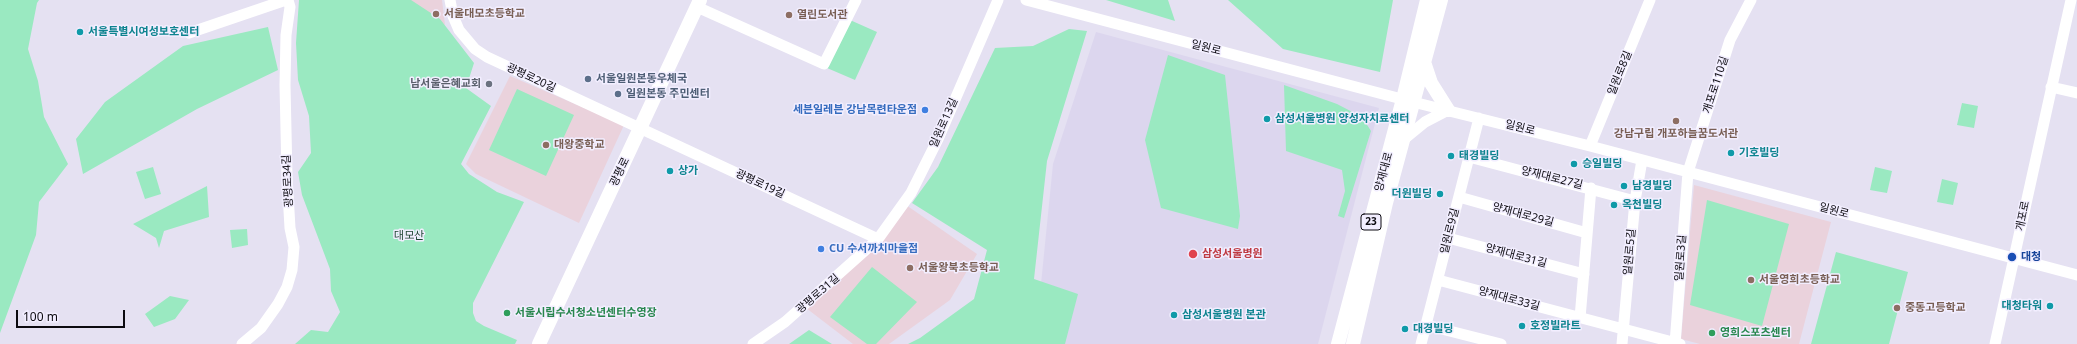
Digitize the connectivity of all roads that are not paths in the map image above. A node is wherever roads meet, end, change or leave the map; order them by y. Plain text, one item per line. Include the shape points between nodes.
1 (287, 0) edge
2 (450, 0) edge
3 (856, 0) edge
4 (998, 0) edge
5 (1026, 0) edge
6 (1427, 0) edge
7 (1441, 0) edge
8 (1650, 0) edge
9 (1751, 0) edge
10 (2071, 0) edge
11 (698, 3) edge
12 (189, 33) dead end
13 (1424, 62) junction
14 (2051, 88) junction
15 (2077, 93) edge
16 (1408, 100) junction
17 (1448, 110) junction
18 (1479, 118) junction
19 (641, 129) junction
20 (1403, 140) junction
21 (1590, 146) junction
22 (1469, 157) junction
23 (1642, 160) junction
24 (1688, 172) junction
25 (1591, 188) junction
26 (1459, 197) junction
27 (1635, 201) junction
28 (1587, 233) junction
29 (1448, 238) junction
30 (878, 239) junction
31 (2013, 259) junction
32 (1584, 274) junction
33 (2077, 275) edge
34 (1438, 280) junction
35 (1580, 318) junction
36 (1426, 325) junction
37 (1623, 329) junction
38 (1497, 343) edge
39 (242, 344) edge
40 (539, 344) edge
41 (753, 344) edge
42 (1338, 344) edge
43 (1353, 344) edge
44 (1421, 344) edge
45 (1622, 344) edge
46 (1677, 344) edge
47 (1995, 344) edge

1 - 12 street, 광평로34길
1 - 39 street, 광평로34길 via 290,7 286,35 285,85 287,176 290,228 294,246 292,270 278,304 261,328
2 - 19 street, 광평로20길 via 452,16 459,30 475,50
3 - 11 street via 824,64
4 - 30 street, 일원로13길 via 938,139 911,193
5 - 16 street, 일원로
6 - 16 main road, 양재대로 / 23
7 - 13 main road, 양재대로 / 23
8 - 21 street, 일원로8길
9 - 24 street, 개포로110길 via 1730,40
10 - 14 street, 개포로
11 - 19 main road, 광평로
13 - 16 main road, 양재대로 / 23
13 - 17 main road via 1431,83
14 - 15 street
14 - 31 street, 개포로
16 - 17 street, 일원로
16 - 20 main road, 양재대로 / 23
16 - 42 main road, 양재대로 / 23
17 - 18 street, 일원로
17 - 20 street via 1425,122
18 - 21 street, 일원로
18 - 22 street, 일원로9길
19 - 30 street, 광평로19길
19 - 40 main road, 광평로
20 - 43 main road, 양재대로 / 23
21 - 23 street, 일원로
22 - 25 street, 양재대로27길
22 - 26 street, 일원로9길
23 - 24 street, 일원로
23 - 27 street, 일원로5길
24 - 31 street, 일원로
24 - 46 street, 일원로3길
25 - 27 street, 양재대로27길
25 - 28 street
26 - 28 street, 양재대로29길
26 - 29 street, 일원로9길
27 - 37 street, 일원로5길
28 - 32 street
29 - 32 street, 양재대로31길
29 - 34 street, 일원로9길
30 - 41 street, 광평로31길 via 785,322
31 - 33 street, 일원로
31 - 47 street, 개포로
32 - 35 street
34 - 35 street, 양재대로33길
34 - 36 street, 일원로9길
35 - 37 street, 양재대로33길
36 - 38 street
36 - 44 street, 일원로9길
37 - 45 street, 일원로5길
37 - 46 street, 양재대로33길

